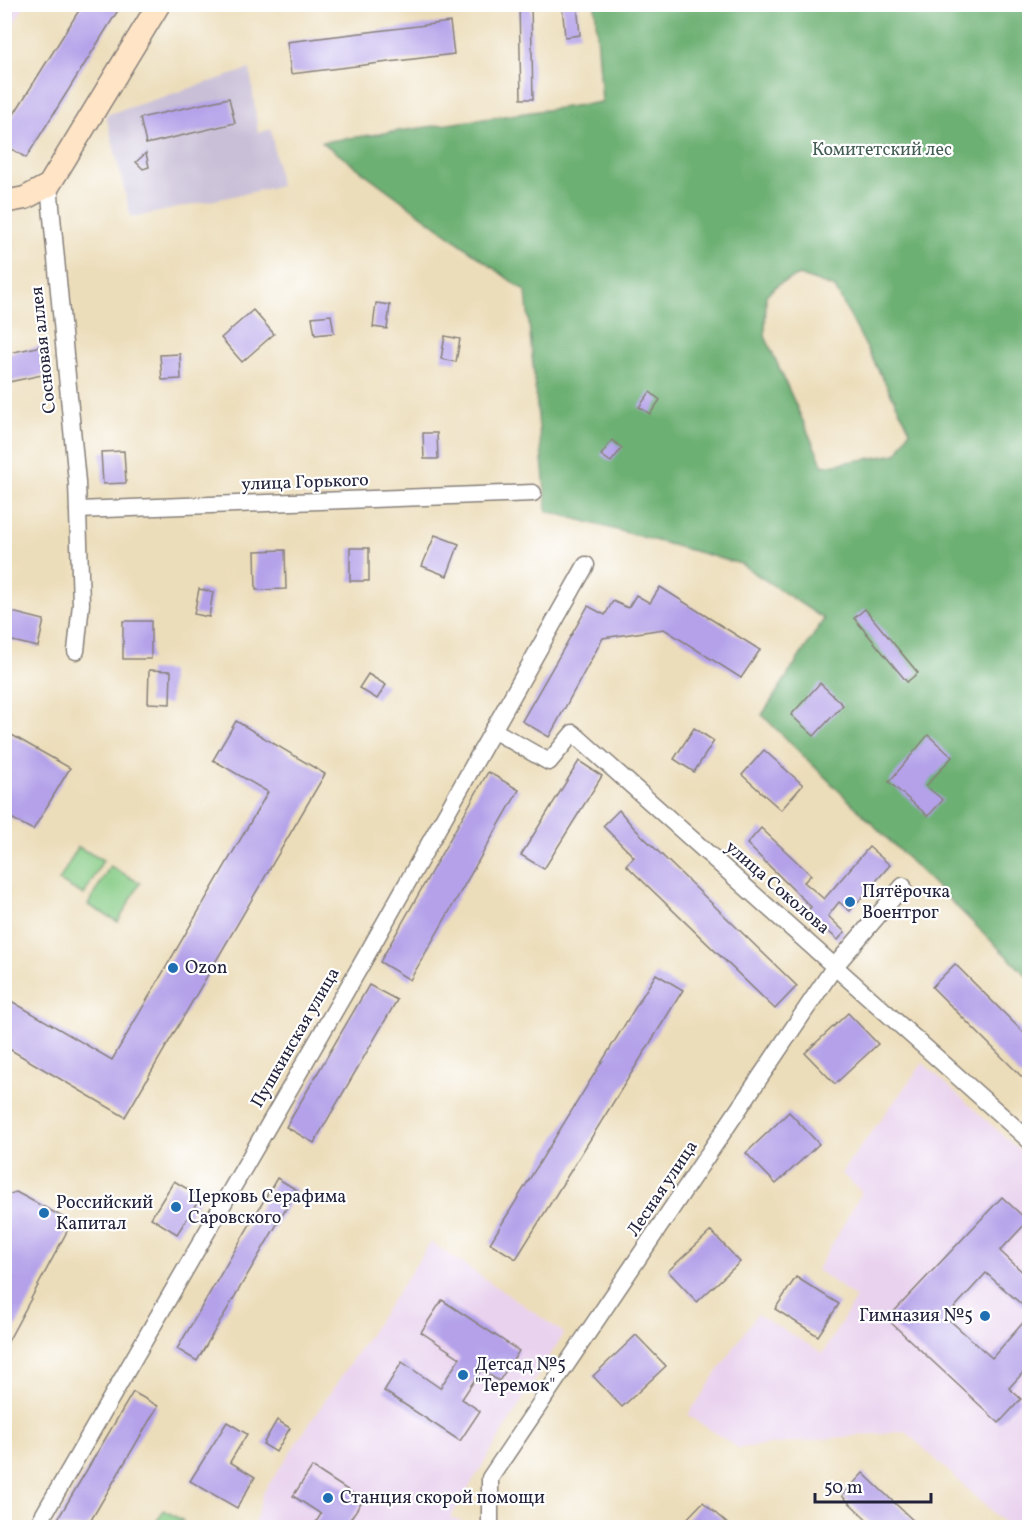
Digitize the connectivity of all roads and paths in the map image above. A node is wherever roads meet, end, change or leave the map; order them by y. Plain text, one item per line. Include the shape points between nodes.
1 (159, 4) edge
2 (49, 185) junction
3 (4, 202) edge
4 (533, 493) dead end
5 (78, 510) junction
6 (586, 565) dead end
7 (76, 651) dead end
8 (493, 730) junction
9 (903, 886) dead end
10 (835, 966) junction
11 (1029, 1141) edge
12 (36, 1527) edge
13 (490, 1527) edge

1 - 2 street
2 - 3 street via 24,198
2 - 5 street, Сосновая аллея
4 - 5 street, улица Горького
5 - 7 street, Сосновая аллея via 81,604
6 - 8 street, Пушкинская улица
8 - 10 street, улица Соколова via 549,762 573,733
8 - 12 street, Пушкинская улица
9 - 10 street, Лесная улица
10 - 11 street, улица Соколова
10 - 13 street, Лесная улица via 490,1478

